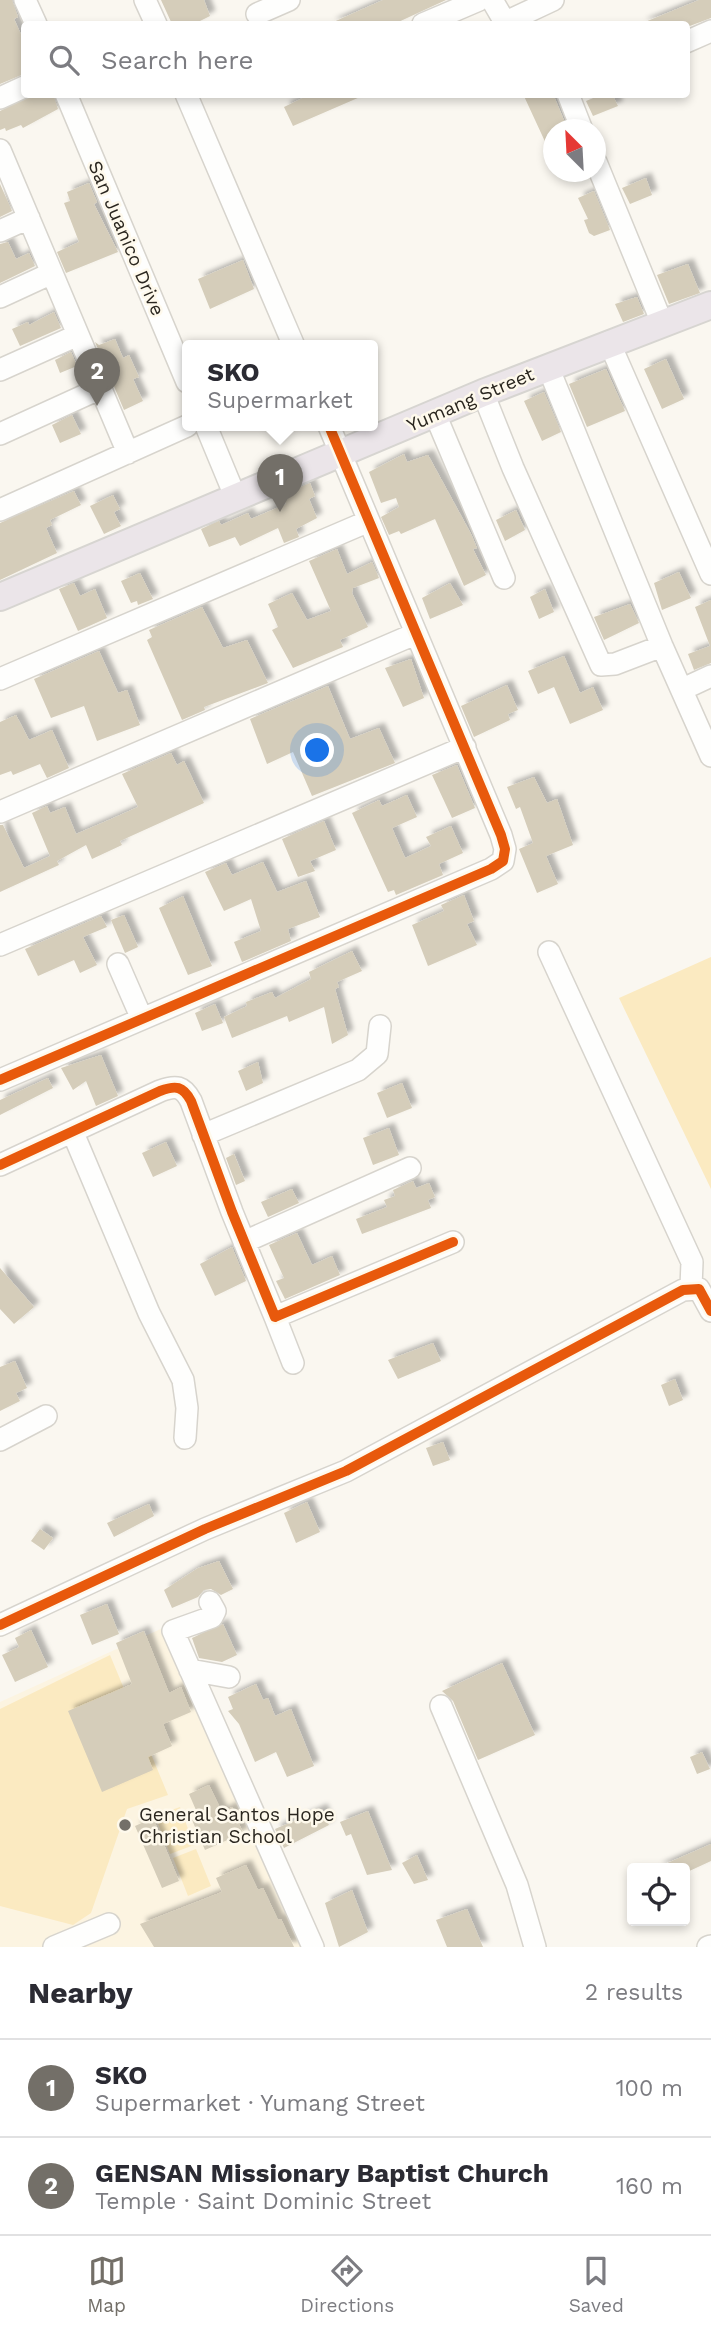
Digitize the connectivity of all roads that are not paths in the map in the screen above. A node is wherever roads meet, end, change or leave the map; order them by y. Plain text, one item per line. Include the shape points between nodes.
1 (25, 0) edge
2 (145, 0) edge
3 (289, 0) edge
4 (479, 0) edge
5 (492, 0) edge
6 (553, 0) edge
7 (256, 13) edge
8 (35, 21) edge
9 (155, 21) edge
10 (430, 21) edge
11 (503, 21) edge
12 (511, 21) edge
13 (711, 31) edge
14 (690, 41) edge
15 (21, 88) edge
16 (0, 98) edge
17 (68, 98) edge
18 (188, 98) edge
19 (570, 98) edge
20 (578, 119) edge
21 (2, 160) edge
22 (604, 182) edge
23 (29, 218) junction
24 (0, 231) edge
25 (52, 273) junction
26 (0, 297) edge
27 (711, 305) edge
28 (662, 323) junction
29 (78, 335) junction
30 (291, 340) edge
31 (609, 342) junction
32 (548, 367) junction
33 (0, 370) edge
34 (182, 370) edge
35 (101, 388) junction
36 (484, 393) junction
37 (435, 414) junction
38 (182, 428) edge
39 (208, 431) edge
40 (331, 431) edge
41 (0, 434) edge
42 (128, 453) junction
43 (340, 453) junction
44 (235, 496) junction
45 (0, 510) edge
46 (369, 521) junction
47 (711, 574) edge
48 (504, 578) dead end
49 (0, 597) edge
50 (415, 634) junction
51 (662, 646) junction
52 (711, 676) edge
53 (0, 679) edge
54 (683, 689) junction
55 (465, 747) junction
56 (711, 756) edge
57 (0, 812) edge
58 (1, 941) edge
59 (549, 952) dead end
60 (118, 964) dead end
61 (142, 1019) junction
62 (380, 1026) dead end
63 (0, 1080) edge
64 (73, 1133) junction
65 (204, 1135) junction
66 (0, 1165) edge
67 (410, 1168) dead end
68 (244, 1242) junction
69 (453, 1242) dead end
70 (691, 1287) junction
71 (711, 1311) edge
72 (275, 1318) junction
73 (293, 1363) dead end
74 (46, 1416) dead end
75 (184, 1438) dead end
76 (0, 1440) edge
77 (210, 1602) dead end
78 (0, 1625) edge
79 (440, 1706) dead end
80 (109, 1924) dead end
81 (54, 1947) edge
82 (313, 1947) edge
83 (535, 1947) edge

1 - 8 street
2 - 9 street
3 - 7 street
4 - 10 street
5 - 11 street
6 - 12 street
13 - 14 street
15 - 16 street
17 - 34 street, San Juanico Drive
18 - 30 street
19 - 20 street
21 - 23 street
22 - 28 street
23 - 24 street
23 - 25 street
25 - 26 street
25 - 29 street
27 - 28 main road, Yumang Street
28 - 31 main road, Yumang Street
29 - 33 street
29 - 35 street
31 - 32 main road, Yumang Street
31 - 47 street
32 - 36 main road, Yumang Street
32 - 51 street
35 - 41 street
35 - 42 street
36 - 37 main road, Yumang Street
36 - 51 street via 601,665
37 - 43 main road, Yumang Street
37 - 48 street
38 - 42 street
39 - 44 street
40 - 43 street
42 - 45 street
43 - 44 main road, Yumang Street
43 - 46 street
44 - 49 main road, Yumang Street
46 - 50 street
46 - 53 street
50 - 55 street
50 - 57 street
51 - 54 street
52 - 54 street
54 - 56 street
55 - 58 street
55 - 61 street via 501,835 505,855 498,865
59 - 70 street via 692,1262
60 - 61 street
61 - 63 street
62 - 65 street via 377,1054 367,1065
64 - 65 street via 160,1091 178,1087 191,1101
64 - 66 street
64 - 75 street via 183,1380 187,1408
65 - 68 street
67 - 68 street
68 - 72 street
69 - 72 street
70 - 71 street via 699,1289
70 - 78 street via 346,1471 205,1529
72 - 73 street
74 - 76 street
77 - 82 street via 215,1611 212,1616 173,1631 216,1673
79 - 83 street via 517,1885
80 - 81 street

